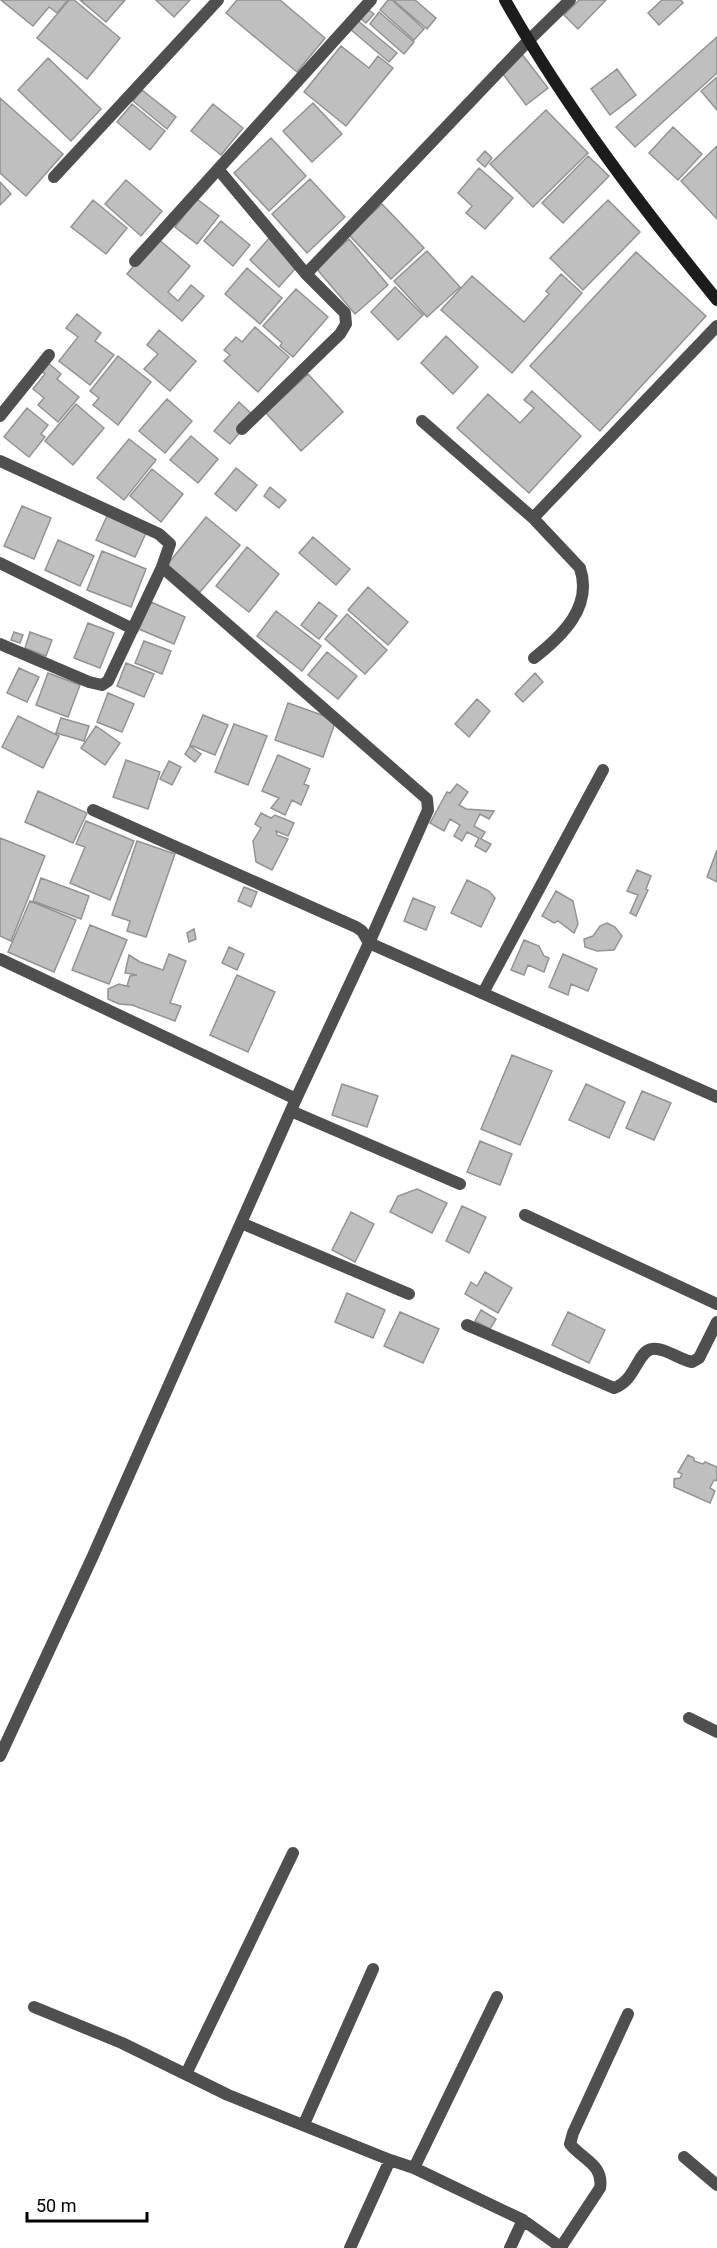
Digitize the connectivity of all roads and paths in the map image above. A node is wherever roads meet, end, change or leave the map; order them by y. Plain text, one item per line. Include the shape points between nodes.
1 (218, 0) edge
2 (371, 0) edge
3 (505, 0) edge
4 (570, 0) edge
5 (528, 41) junction
6 (218, 169) junction
7 (54, 177) dead end
8 (135, 261) dead end
9 (306, 274) junction
10 (717, 300) edge
11 (717, 326) edge
12 (49, 355) dead end
13 (0, 416) edge
14 (422, 421) dead end
15 (242, 429) dead end
16 (0, 461) edge
17 (533, 518) junction
18 (0, 563) edge
19 (162, 567) junction
20 (133, 629) junction
21 (0, 644) edge
22 (534, 658) dead end
23 (603, 770) dead end
24 (93, 810) dead end
25 (369, 943) junction
26 (0, 959) edge
27 (483, 993) junction
28 (717, 1097) edge
29 (296, 1099) junction
30 (291, 1111) junction
31 (460, 1184) dead end
32 (525, 1215) dead end
33 (241, 1223) junction
34 (409, 1294) dead end
35 (717, 1304) edge
36 (717, 1322) edge
37 (467, 1325) dead end
38 (689, 1718) dead end
39 (717, 1732) edge
40 (0, 1756) edge
41 (293, 1853) dead end
42 (373, 1969) dead end
43 (497, 1997) dead end
44 (34, 2007) dead end
45 (628, 2014) dead end
46 (186, 2074) junction
47 (304, 2124) junction
48 (684, 2157) dead end
49 (390, 2160) junction
50 (414, 2168) junction
51 (717, 2184) edge
52 (523, 2220) junction
53 (562, 2247) edge
54 (350, 2248) edge
55 (510, 2248) edge

1 - 7 street
2 - 6 street
3 - 5 main road
4 - 5 street
5 - 9 street
5 - 10 main road via 645,210
6 - 8 street
6 - 9 street
9 - 15 street via 345,313 346,324
11 - 17 street
12 - 13 street
14 - 17 street
16 - 19 street via 166,538 170,549
17 - 22 street via 572,558 583,579 575,617 554,643
18 - 20 street
19 - 20 street
19 - 25 street via 427,799 428,810
20 - 21 street via 108,681 102,685
23 - 27 street
24 - 25 street via 356,927
25 - 27 street
25 - 29 street
26 - 29 street
27 - 28 street
29 - 30 street
30 - 31 street
30 - 33 street
32 - 35 street
33 - 34 street
33 - 40 street
36 - 37 street via 699,1358 685,1361 651,1349 643,1353 630,1378 614,1388
38 - 39 street
41 - 46 street
42 - 47 street
43 - 50 street
44 - 46 street
45 - 53 street via 573,2133 570,2144 599,2170 602,2179
46 - 47 street
47 - 49 street
48 - 51 street
49 - 50 street
49 - 54 street
50 - 52 street
52 - 53 street
52 - 55 street

